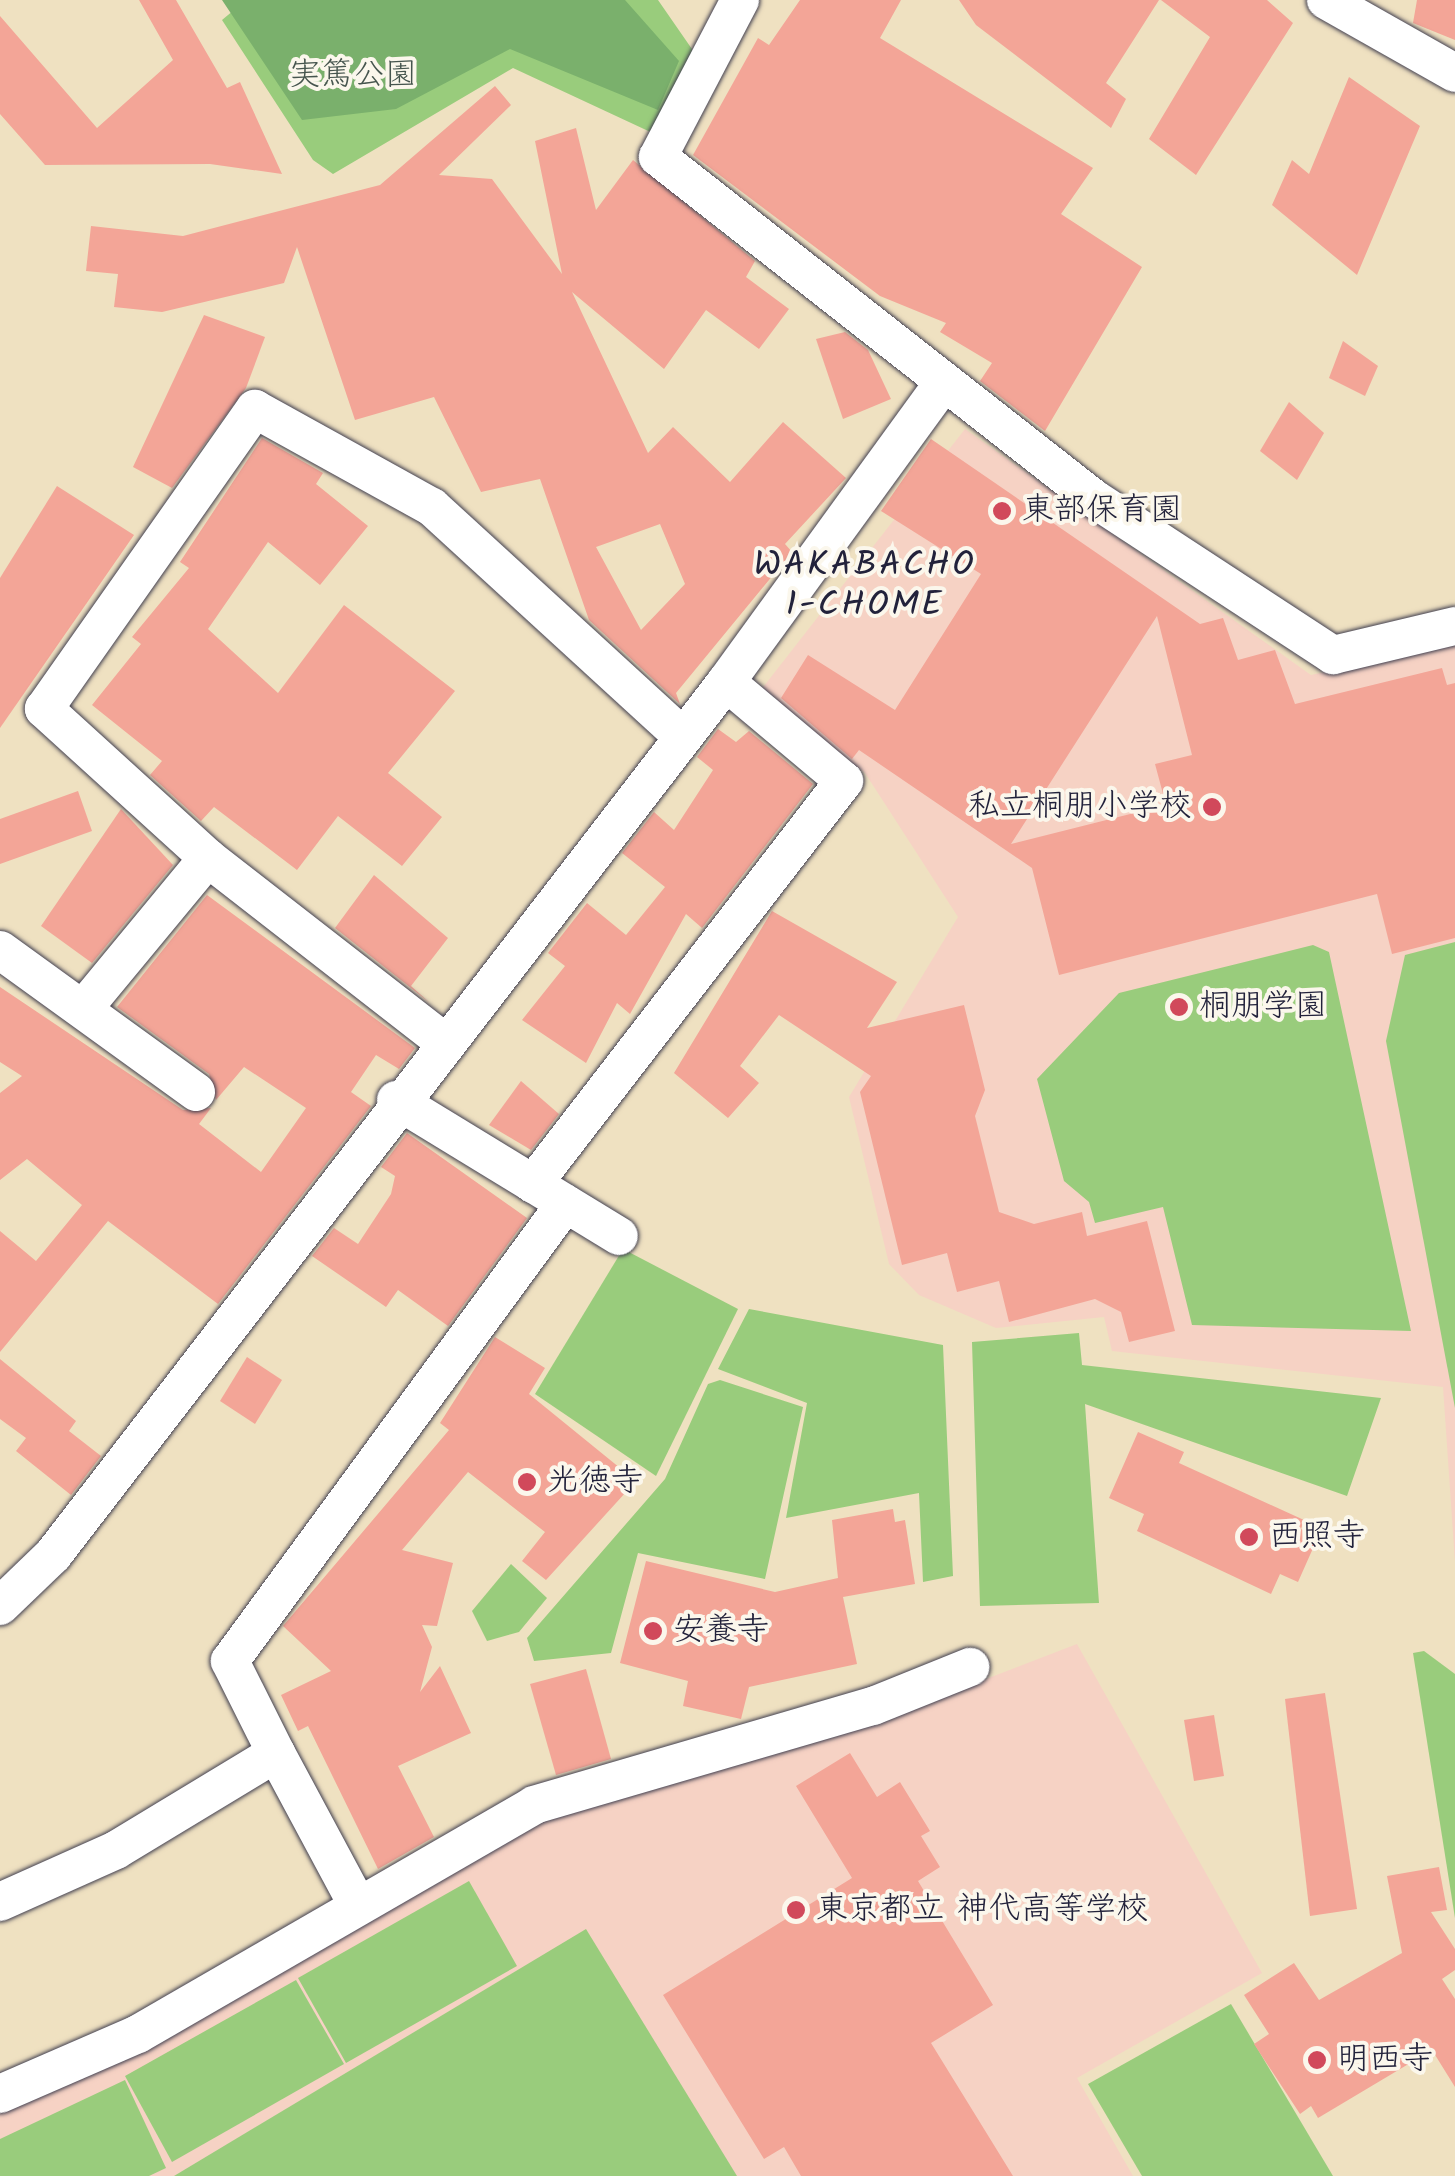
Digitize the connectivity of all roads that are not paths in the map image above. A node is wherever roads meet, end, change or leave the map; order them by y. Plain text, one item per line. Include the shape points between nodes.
1 (740, 0) edge
2 (1326, 0) edge
3 (1455, 72) edge
4 (942, 386) junction
5 (1455, 626) edge
6 (726, 682) junction
7 (683, 737) junction
8 (208, 858) junction
9 (0, 950) edge
10 (83, 1009) junction
11 (442, 1041) junction
12 (196, 1092) dead end
13 (396, 1100) junction
14 (533, 1184) junction
15 (564, 1204) junction
16 (618, 1236) dead end
17 (0, 1606) edge
18 (970, 1667) dead end
19 (276, 1754) junction
20 (0, 1902) edge
21 (356, 1902) junction
22 (0, 2094) edge

1 - 4 street via 658,157
2 - 3 street
4 - 5 street via 1333,655
4 - 6 street
6 - 7 street
6 - 14 street via 844,781
7 - 8 street via 432,506 255,408 44,710
7 - 11 street
8 - 10 street
8 - 11 street
9 - 10 street
10 - 12 street
11 - 13 street
13 - 14 street
13 - 17 street via 53,1555
14 - 15 street
15 - 16 street
15 - 19 street via 230,1661
18 - 21 street via 873,1706 534,1805
19 - 20 street via 116,1850
19 - 21 street
21 - 22 street via 138,2034

